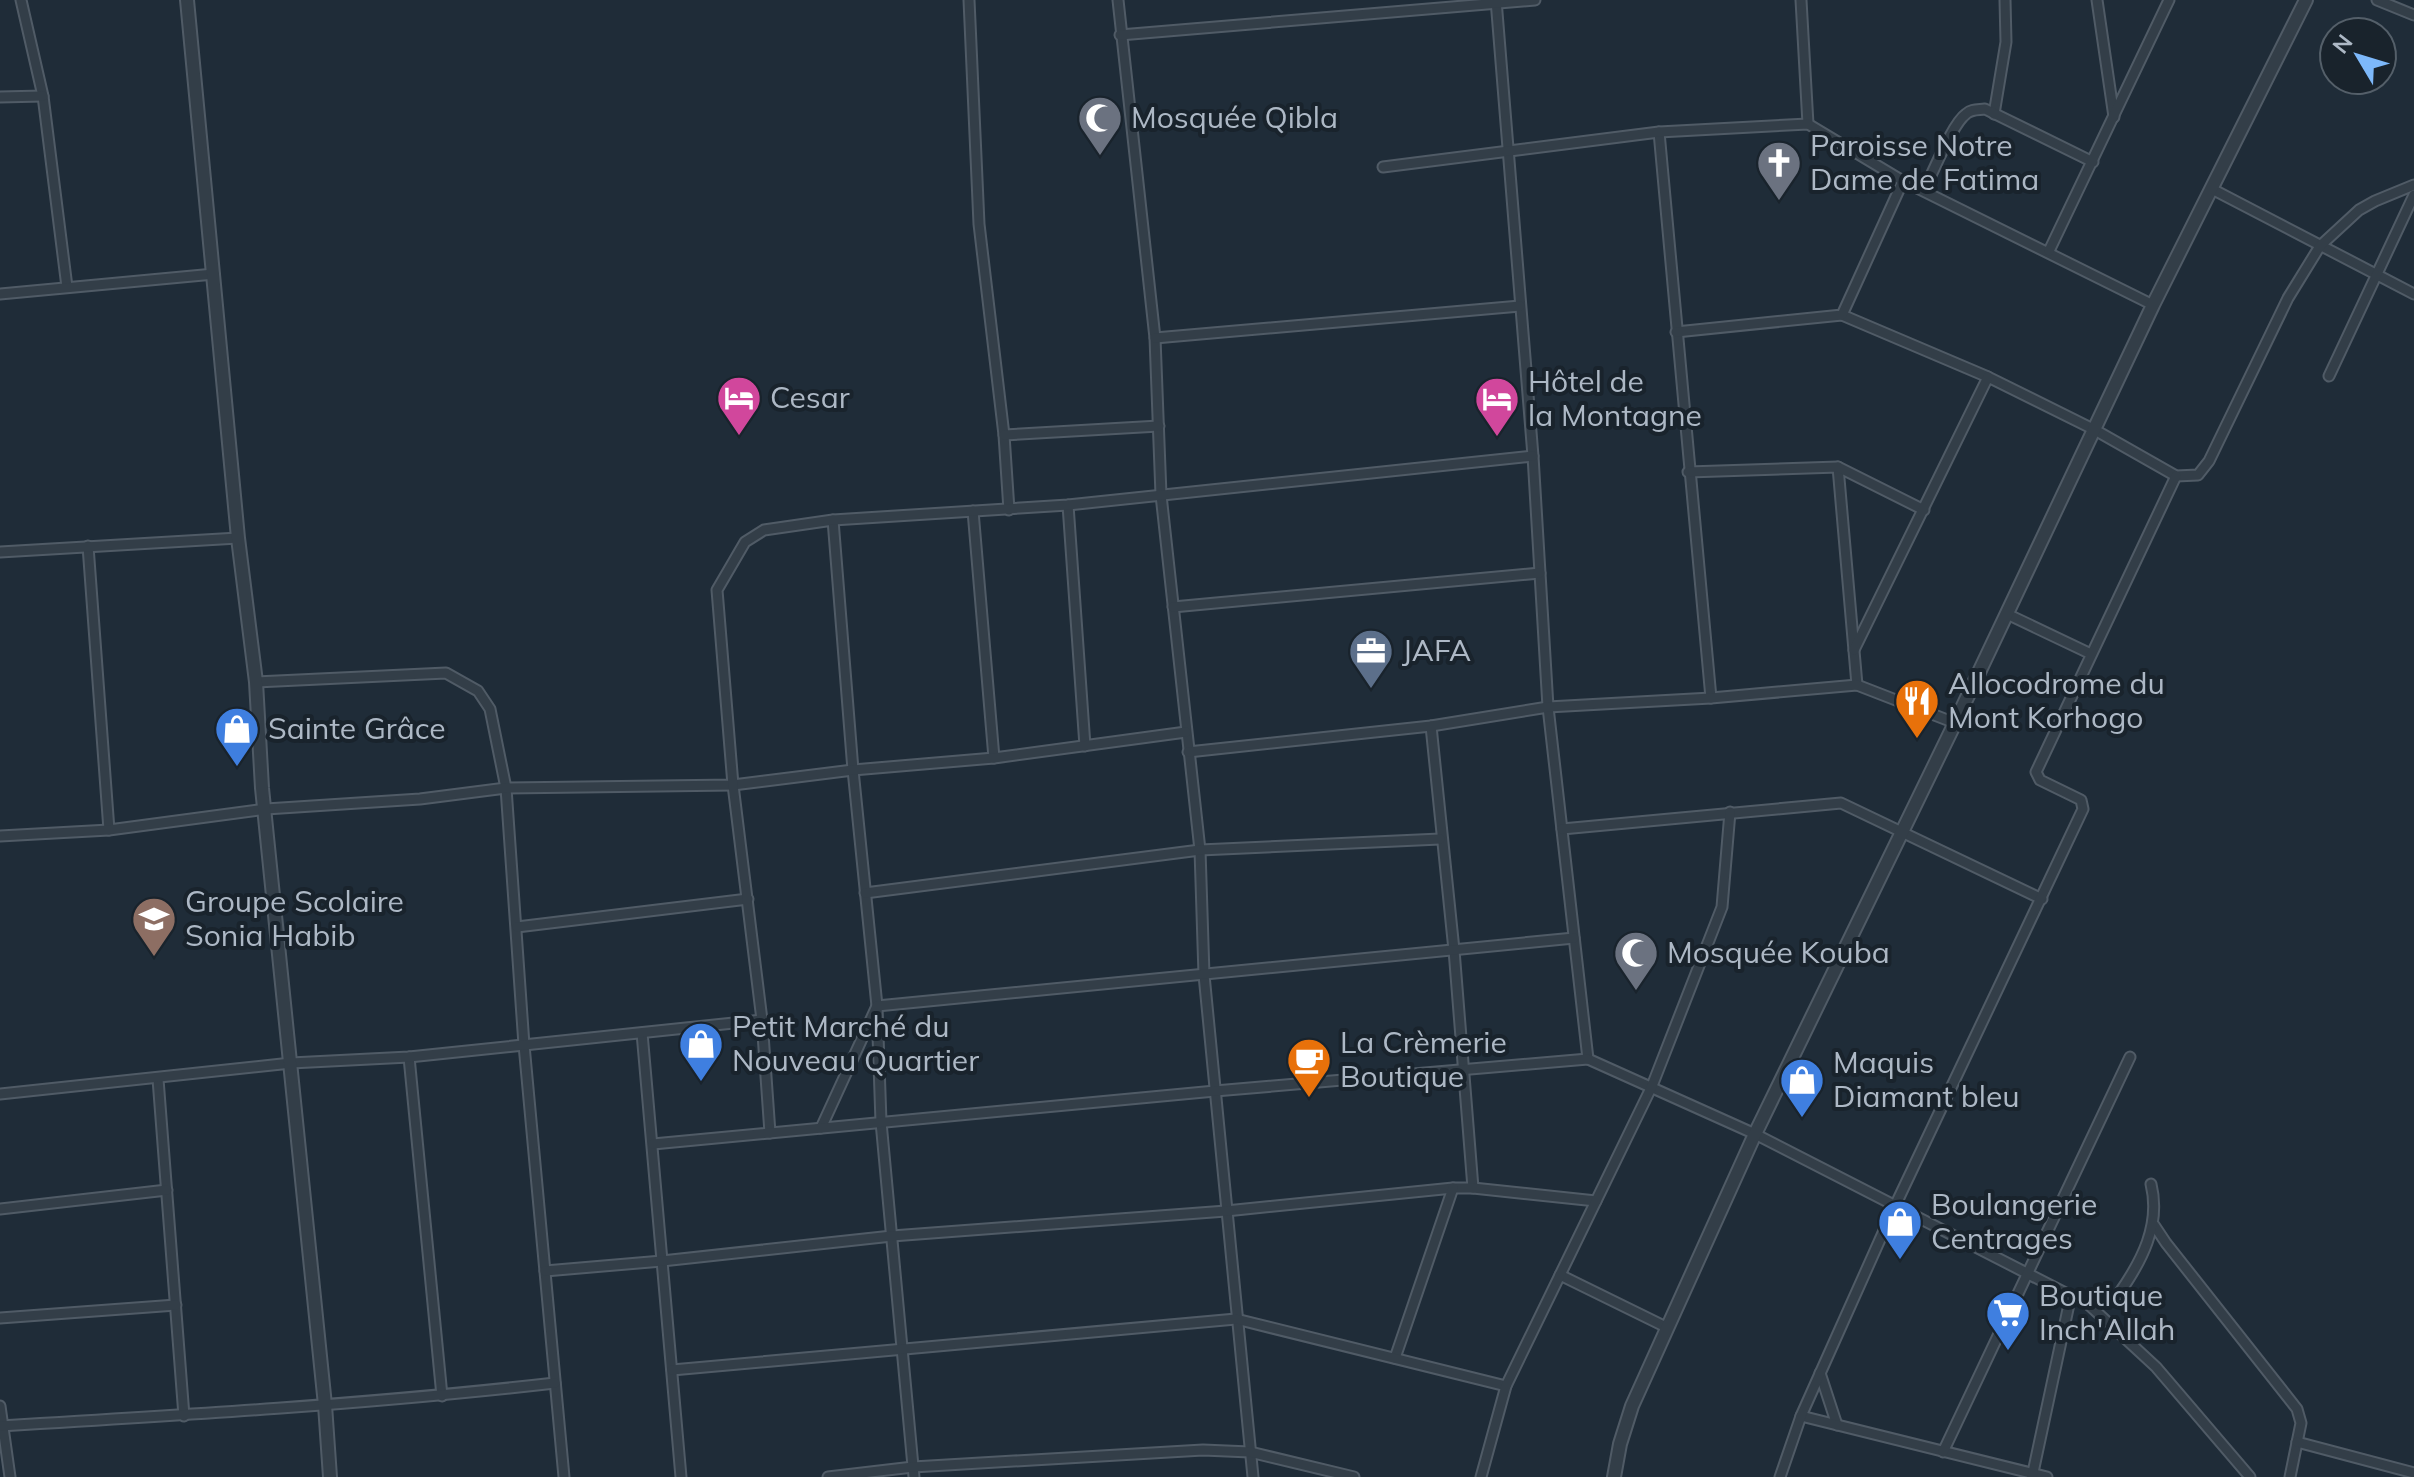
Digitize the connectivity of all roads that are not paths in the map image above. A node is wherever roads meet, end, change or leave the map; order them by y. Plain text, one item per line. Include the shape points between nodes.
1 (21, 0) edge
2 (187, 0) edge
3 (969, 0) edge
4 (1118, 0) edge
5 (1535, 0) edge
6 (1801, 0) edge
7 (2005, 0) edge
8 (2097, 0) edge
9 (2169, 0) edge
10 (2306, 0) edge
11 (2377, 0) edge
12 (1496, 1) edge
13 (2414, 15) edge
14 (1120, 35) junction
15 (43, 96) junction
16 (0, 97) edge
17 (1994, 114) junction
18 (2114, 117) junction
19 (1808, 124) junction
20 (1659, 132) junction
21 (1510, 151) junction
22 (2093, 162) junction
23 (1383, 167) dead end
24 (1903, 181) junction
25 (2414, 185) edge
26 (2212, 189) junction
27 (1924, 190) junction
28 (2414, 195) edge
29 (2320, 246) junction
30 (2049, 251) junction
31 (214, 274) junction
32 (2377, 275) junction
33 (67, 287) junction
34 (0, 294) edge
35 (2414, 294) edge
36 (2153, 305) junction
37 (1520, 306) junction
38 (1842, 315) junction
39 (1676, 332) junction
40 (1155, 338) junction
41 (2329, 376) dead end
42 (1988, 377) junction
43 (1159, 426) junction
44 (2095, 430) junction
45 (1004, 435) junction
46 (1533, 456) junction
47 (1838, 467) junction
48 (1688, 472) junction
49 (2176, 476) junction
50 (1161, 495) junction
51 (1068, 505) junction
52 (1009, 510) junction
53 (1924, 510) junction
54 (973, 511) junction
55 (833, 520) junction
56 (238, 538) junction
57 (88, 546) junction
58 (0, 552) edge
59 (1540, 573) junction
60 (1173, 607) junction
61 (2007, 614) junction
62 (1854, 650) junction
63 (2091, 654) junction
64 (256, 682) junction
65 (1857, 685) junction
66 (1711, 698) junction
67 (1548, 707) junction
68 (1955, 723) junction
69 (1431, 726) junction
70 (1186, 732) junction
71 (1085, 746) junction
72 (1188, 752) junction
73 (994, 758) junction
74 (853, 770) junction
75 (733, 785) junction
76 (506, 788) junction
77 (266, 809) junction
78 (1730, 812) junction
79 (1562, 829) junction
80 (109, 830) junction
81 (1901, 833) junction
82 (0, 836) edge
83 (1440, 839) junction
84 (1200, 850) junction
85 (865, 893) junction
86 (748, 899) junction
87 (2042, 899) junction
88 (517, 927) junction
89 (1574, 938) junction
90 (1454, 950) junction
91 (1204, 975) junction
92 (877, 1006) junction
93 (762, 1020) junction
94 (642, 1033) junction
95 (524, 1045) junction
96 (409, 1057) junction
97 (2130, 1057) dead end
98 (1588, 1059) junction
99 (291, 1063) junction
100 (1463, 1070) junction
101 (158, 1079) junction
102 (1652, 1086) junction
103 (1215, 1091) junction
104 (0, 1094) edge
105 (881, 1122) junction
106 (821, 1128) junction
107 (770, 1133) junction
108 (1755, 1134) junction
109 (653, 1144) junction
110 (2151, 1184) dead end
111 (1453, 1188) junction
112 (1473, 1188) junction
113 (167, 1190) junction
114 (1596, 1201) junction
115 (1895, 1206) junction
116 (0, 1209) edge
117 (1226, 1211) junction
118 (2154, 1225) junction
119 (892, 1236) junction
120 (662, 1261) junction
121 (545, 1271) junction
122 (2030, 1273) junction
123 (1560, 1275) junction
124 (2071, 1295) junction
125 (176, 1305) junction
126 (2089, 1305) junction
127 (0, 1318) edge
128 (1236, 1319) junction
129 (1668, 1328) junction
130 (903, 1349) junction
131 (1395, 1358) junction
132 (672, 1370) junction
133 (1820, 1373) junction
134 (555, 1383) junction
135 (1506, 1386) junction
136 (442, 1396) junction
137 (325, 1405) junction
138 (0, 1406) edge
139 (184, 1416) junction
140 (1801, 1416) junction
141 (1837, 1425) junction
142 (1, 1426) edge
143 (2297, 1442) junction
144 (1250, 1452) junction
145 (1943, 1452) junction
146 (914, 1472) edge
147 (2414, 1473) edge
148 (2032, 1475) edge
149 (10, 1477) edge
150 (330, 1477) edge
151 (564, 1477) edge
152 (681, 1477) edge
153 (828, 1477) edge
154 (1253, 1477) edge
155 (1354, 1477) edge
156 (1481, 1477) edge
157 (1614, 1477) edge
158 (1780, 1477) edge
159 (2047, 1477) edge
160 (2250, 1477) edge
161 (2290, 1477) edge

1 - 15 street
2 - 31 street
3 - 45 street via 979,224
4 - 14 street
5 - 12 street
6 - 19 street
7 - 17 street via 2006,42
8 - 18 street
9 - 18 street
10 - 26 street
11 - 13 street
12 - 14 street
12 - 21 street
14 - 40 street
15 - 16 street
15 - 33 street
17 - 22 street
17 - 27 street via 1985,109 1965,114
18 - 22 street
19 - 20 street
19 - 24 street
20 - 21 street
20 - 39 street
21 - 23 street
21 - 37 street
22 - 30 street
24 - 27 street
24 - 38 street
25 - 29 street via 2359,210
26 - 29 street
26 - 36 street
27 - 30 street
28 - 32 street
29 - 32 street
29 - 49 street via 2288,298 2209,461 2198,475
30 - 36 street
31 - 33 street
31 - 56 street
32 - 35 street
32 - 41 street
33 - 34 street
36 - 44 street
37 - 40 street
37 - 46 street
38 - 39 street
38 - 42 street
39 - 48 street
40 - 43 street
42 - 44 street
42 - 53 street
43 - 45 street
43 - 50 street
44 - 49 street
44 - 61 street
45 - 52 street
46 - 50 street
46 - 59 street
47 - 48 street
47 - 53 street
47 - 62 street
48 - 66 street
49 - 63 street
50 - 51 street
50 - 60 street
51 - 52 street
51 - 71 street
52 - 54 street
53 - 62 street
54 - 55 street
54 - 73 street
55 - 74 street
55 - 75 street via 764,530 745,542 717,590
56 - 57 street
56 - 64 street
57 - 58 street
57 - 80 street
59 - 60 street
59 - 67 street
60 - 70 street
61 - 63 street
61 - 68 street
62 - 65 street
63 - 87 street via 2036,772 2040,780 2083,803
64 - 76 street via 446,673 478,691 490,709
64 - 77 street
65 - 66 street
65 - 68 street
66 - 67 street
67 - 69 street
67 - 79 street
68 - 81 street
69 - 72 street
69 - 83 street
70 - 71 street
70 - 72 street
71 - 73 street
72 - 84 street
73 - 74 street
74 - 75 street
74 - 85 street
75 - 76 street
75 - 86 street
76 - 77 street
76 - 88 street
77 - 80 street
77 - 99 street
78 - 79 street
78 - 81 street via 1841,803
78 - 102 street via 1722,907
79 - 89 street
80 - 82 street
81 - 87 street
81 - 108 street
83 - 84 street
83 - 90 street
84 - 85 street
84 - 91 street
85 - 92 street
86 - 88 street
86 - 93 street
87 - 115 street
88 - 95 street
89 - 90 street
89 - 98 street
90 - 91 street
90 - 100 street
91 - 92 street
91 - 103 street
92 - 105 street
92 - 106 street
93 - 94 street
93 - 107 street
94 - 95 street
94 - 109 street
95 - 96 street
95 - 121 street
96 - 99 street
96 - 136 street
97 - 122 street
98 - 100 street
98 - 102 street
99 - 101 street
99 - 137 street
100 - 103 street
100 - 112 street
101 - 104 street
101 - 113 street
102 - 108 street
102 - 114 street
103 - 105 street
103 - 117 street
105 - 106 street
105 - 119 street
106 - 107 street
107 - 109 street
108 - 115 street
108 - 129 street
109 - 120 street
110 - 118 street
111 - 112 street
111 - 117 street
111 - 131 street
112 - 114 street
113 - 116 street
113 - 125 street
114 - 123 street
115 - 122 street
115 - 133 street
117 - 119 street
117 - 128 street
118 - 126 street via 2118,1295
118 - 143 street via 2293,1402 2301,1423
119 - 120 street
119 - 130 street
120 - 121 street
120 - 132 street
121 - 134 street
122 - 124 street
122 - 145 street
123 - 129 street
123 - 135 street
124 - 126 street
124 - 148 street
125 - 127 street
125 - 139 street
126 - 160 street via 2156,1367
128 - 130 street
128 - 131 street
128 - 144 street
129 - 157 street via 1632,1406
130 - 132 street
130 - 146 street
131 - 135 street
132 - 152 street
133 - 140 street
133 - 141 street
134 - 136 street
134 - 151 street
135 - 156 street
136 - 137 street
137 - 139 street
137 - 150 street
138 - 142 street
139 - 142 street
140 - 141 street
140 - 158 street
141 - 145 street
142 - 149 street
143 - 147 street
143 - 161 street
144 - 146 street via 1203,1450
144 - 154 street
144 - 155 street
145 - 148 street
146 - 153 street
148 - 159 street

